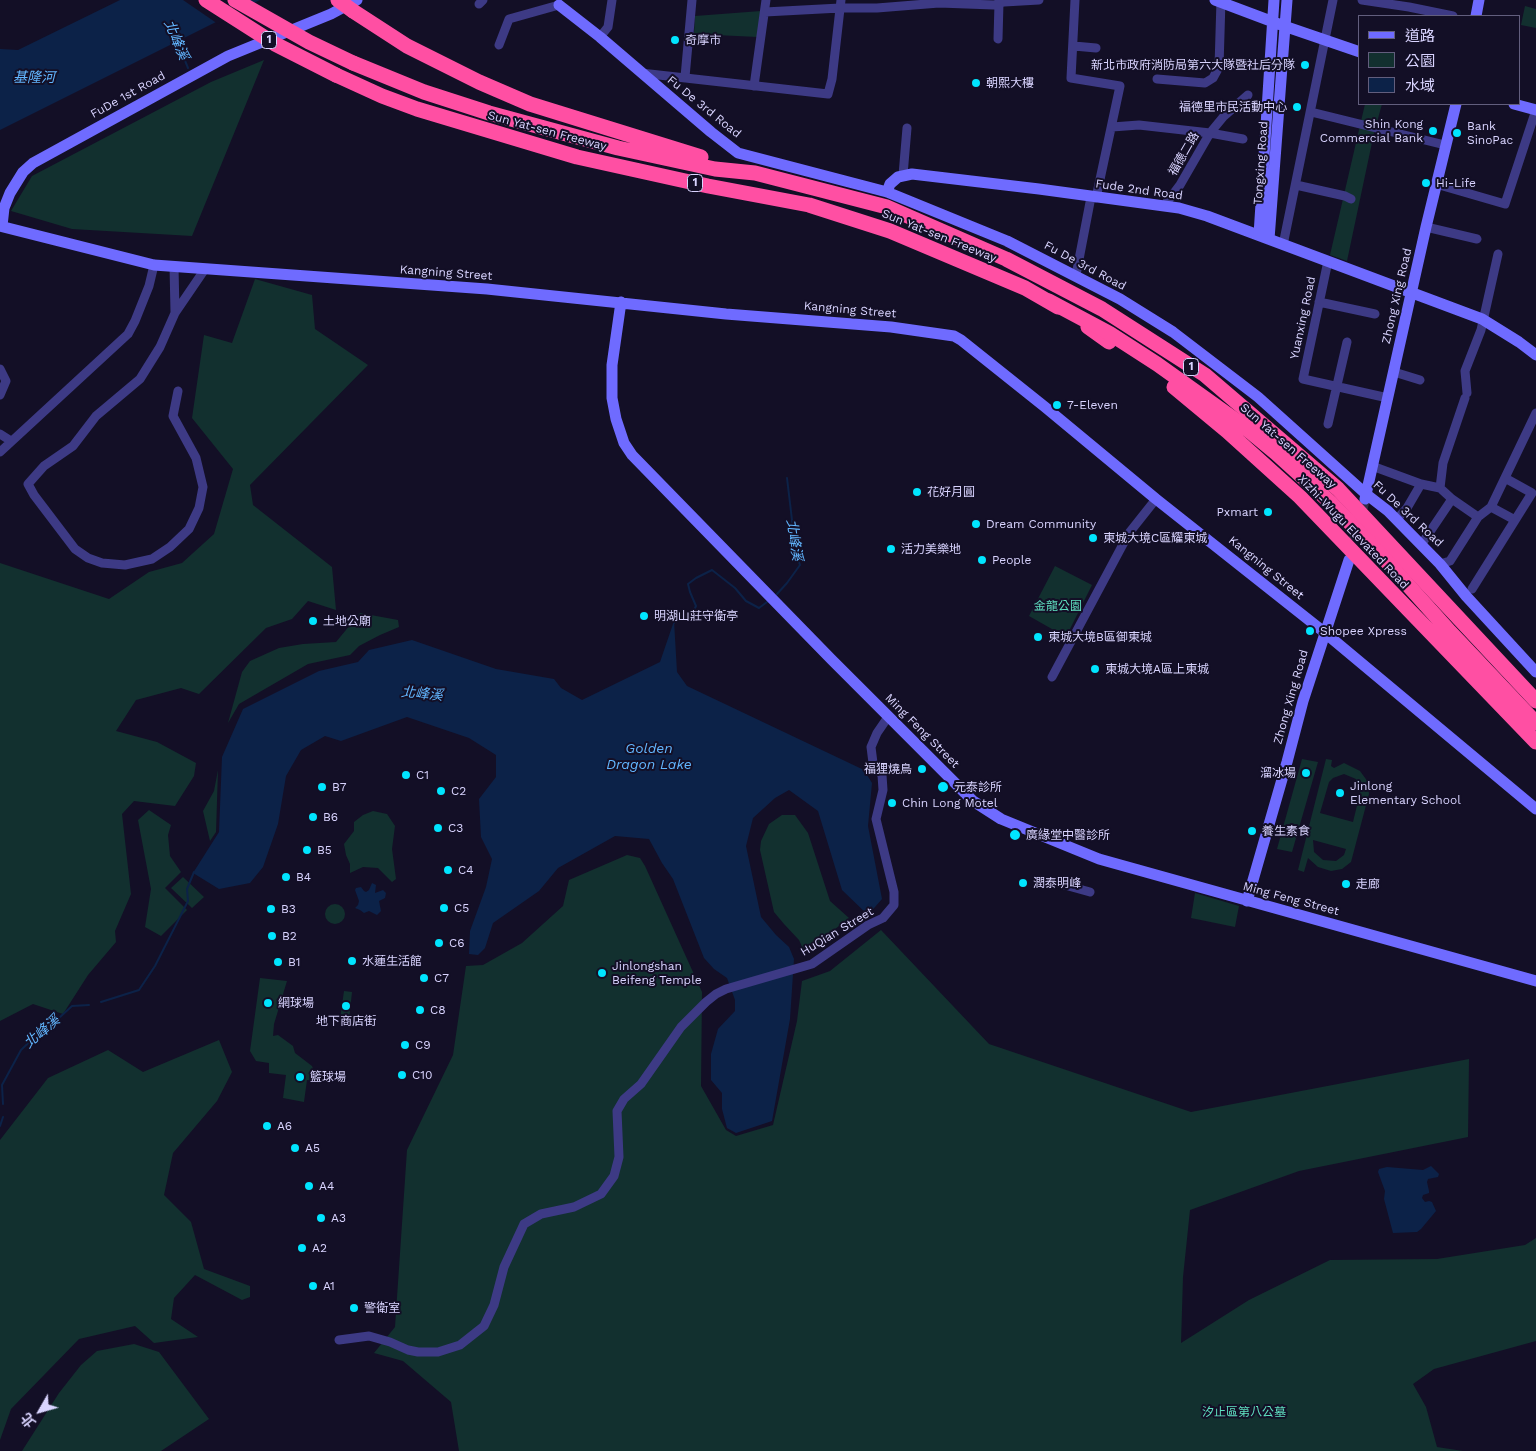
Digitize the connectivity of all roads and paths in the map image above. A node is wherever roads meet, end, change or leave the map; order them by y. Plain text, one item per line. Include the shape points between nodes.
1 (206, 0) edge
2 (235, 0) edge
3 (338, 0) edge
4 (612, 0) edge
5 (692, 0) edge
6 (766, 0) edge
7 (1040, 0) edge
8 (1075, 0) edge
9 (1274, 0) edge
10 (1287, 0) edge
11 (1332, 0) edge
12 (1362, 0) edge
13 (1479, 0) edge
14 (1219, 1) edge
15 (1000, 2) edge
16 (554, 3) edge
17 (1410, 3) edge
18 (841, 4) edge
19 (355, 6) edge
20 (765, 12) junction
21 (1450, 15) edge
22 (1476, 15) edge
23 (1273, 21) junction
24 (1284, 26) junction
25 (600, 37) junction
26 (998, 39) dead end
27 (1324, 39) junction
28 (500, 45) dead end
29 (1074, 46) junction
30 (1096, 48) dead end
31 (1358, 51) edge
32 (641, 73) junction
33 (685, 77) junction
34 (1157, 78) dead end
35 (754, 86) junction
36 (1248, 96) dead end
37 (1456, 105) edge
38 (1518, 105) edge
39 (1536, 110) edge
40 (1311, 112) junction
41 (1112, 127) junction
42 (908, 128) dead end
43 (1210, 133) junction
44 (1243, 139) dead end
45 (1445, 145) junction
46 (755, 174) junction
47 (903, 175) junction
48 (1436, 184) junction
49 (1296, 185) junction
50 (887, 192) junction
51 (1094, 197) junction
52 (1350, 199) dead end
53 (1164, 206) junction
54 (1, 226) edge
55 (1426, 226) junction
56 (1264, 237) junction
57 (1477, 239) dead end
58 (1283, 245) junction
59 (1498, 254) dead end
60 (1328, 261) junction
61 (154, 265) junction
62 (174, 266) junction
63 (205, 269) junction
64 (1076, 275) junction
65 (1412, 292) junction
66 (1050, 301) junction
67 (621, 302) junction
68 (1320, 302) junction
69 (175, 312) junction
70 (1375, 314) dead end
71 (1482, 319) junction
72 (1347, 342) dead end
73 (1536, 355) edge
74 (0, 369) edge
75 (1394, 372) junction
76 (1420, 380) dead end
77 (1336, 387) junction
78 (178, 391) dead end
79 (0, 395) edge
80 (1388, 398) junction
81 (1536, 413) edge
82 (1328, 424) dead end
83 (0, 434) edge
84 (11, 441) junction
85 (0, 452) edge
86 (1372, 466) junction
87 (1505, 478) junction
88 (1421, 484) junction
89 (1440, 488) junction
90 (1365, 497) junction
91 (1156, 499) junction
92 (1452, 499) junction
93 (1491, 507) junction
94 (1478, 517) junction
95 (1396, 520) junction
96 (1515, 520) junction
97 (1421, 545) junction
98 (1349, 560) tunnel mouth
99 (1440, 564) junction
100 (1472, 589) dead end
101 (1324, 632) junction
102 (1536, 672) edge
103 (1052, 677) dead end
104 (1536, 701) edge
105 (888, 717) junction
106 (1536, 723) edge
107 (1536, 742) edge
108 (1536, 809) edge
109 (1054, 882) dead end
110 (1090, 892) dead end
111 (1247, 901) junction
112 (1536, 981) edge
113 (339, 1340) dead end

1 - 66 highway, Sun Yat-sen Freeway / 1, bridge via 275,44 336,75 416,109 577,157 810,205 890,231
2 - 46 highway, Sun Yat-sen Freeway / 1, bridge via 353,63 489,114 618,148 715,169
3 - 19 highway, bridge
4 - 25 street via 608,27
5 - 33 street
6 - 20 street
7 - 15 street
8 - 29 street
9 - 23 street, Tongxing Road
10 - 24 street, Tongxing Road
11 - 27 street
12 - 17 street
13 - 22 street
14 - 23 street
14 - 34 street via 1219,67 1213,78 1205,83
15 - 18 street via 994,5 939,3 877,8
15 - 26 street
16 - 25 street, Fu De 3rd Road
16 - 28 street via 509,19
17 - 21 street
18 - 20 street
18 - 35 street via 828,94
19 - 46 highway via 407,46 530,104
19 - 54 street, FuDe 1st Road via 228,56 33,163 10,193
20 - 35 street
23 - 24 street
23 - 56 street, Tongxing Road
24 - 27 street
24 - 56 street, Tongxing Road
25 - 32 street, Fu De 3rd Road
27 - 31 street
27 - 40 street
29 - 30 street
29 - 41 street via 1071,78 1120,86
32 - 33 street
32 - 50 street, Fu De 3rd Road via 738,153
33 - 35 street
36 - 43 street, 福德二路
37 - 45 street, Zhong Xing Road
38 - 39 street
39 - 48 street via 1505,204
40 - 45 street
40 - 49 street
41 - 43 street via 1140,125
41 - 51 street
42 - 47 street
43 - 44 street
43 - 53 street, 福德二路
45 - 48 street, Zhong Xing Road
46 - 104 highway, Sun Yat-sen Freeway / 1 via 887,207 1006,259 1102,309 1205,375 1338,489
47 - 50 street via 890,184
47 - 51 street, Fude 2nd Road
48 - 55 street, Zhong Xing Road
49 - 52 street
49 - 58 street
50 - 64 street, Fu De 3rd Road via 1007,241
51 - 53 street, Fude 2nd Road
51 - 64 street
53 - 56 street, Fude 2nd Road via 1207,216
54 - 61 street, Kangning Street
55 - 57 street
55 - 65 street, Zhong Xing Road
56 - 58 street, Fude 2nd Road
58 - 60 street, Fude 2nd Road
59 - 71 street
60 - 65 street, Fude 2nd Road
60 - 68 street, Yuanxing Road
61 - 62 street, Kangning Street
61 - 84 street via 149,286 128,334
62 - 63 street, Kangning Street
62 - 69 street
63 - 67 street, Kangning Street
63 - 69 street
64 - 90 street, Fu De 3rd Road via 1120,299 1196,349 1258,397
65 - 71 street, Fude 2nd Road
65 - 75 street, Zhong Xing Road
66 - 106 highway, Sun Yat-sen Freeway / 1, bridge via 1157,364 1276,452 1381,555
66 - 107 highway, Xizhi-Wugu Elevated Road / 1, bridge via 1173,386 1228,431 1300,497
67 - 91 street, Kangning Street via 891,327 954,336
67 - 105 street, Ming Feng Street via 612,364 612,398 624,443
68 - 70 street
68 - 77 street, Yuanxing Road via 1303,379
69 - 78 street via 160,348 140,379 96,416 73,446 44,466 28,484 75,549 88,558 125,566 152,559 189,529 199,508 203,487 196,458 173,416
71 - 73 street, Fude 2nd Road
71 - 89 street via 1465,371 1466,395 1443,463
72 - 77 street
74 - 79 street via 6,381
75 - 76 street
75 - 80 street, Zhong Xing Road
77 - 80 street
77 - 82 street
80 - 86 street, Zhong Xing Road
81 - 87 street
83 - 84 street
84 - 85 street
86 - 88 street
86 - 90 street, Zhong Xing Road
87 - 93 street
87 - 96 street via 1532,494
88 - 89 street
88 - 95 street
89 - 92 street
90 - 95 street, Fu De 3rd Road
91 - 101 street, Kangning Street
91 - 103 street via 1128,533
92 - 94 street
92 - 97 street
93 - 94 street
93 - 96 street
94 - 99 street via 1450,561
95 - 97 street, Fu De 3rd Road
96 - 100 street
97 - 99 street, Fu De 3rd Road
98 - 101 street, Zhong Xing Road
99 - 102 street, Fu De 3rd Road
101 - 108 street, Kangning Street
101 - 111 street, Zhong Xing Road
105 - 111 street, Ming Feng Street via 973,800 1001,819 1100,859
105 - 113 street, HuQian Street via 871,747 873,763 882,775 883,790 876,819 894,892 894,904 883,918 812,964 716,994 687,1021 617,1111 618,1157 614,1176 601,1194 574,1207 541,1214 524,1224 504,1266 494,1305 484,1326 460,1345 438,1352 418,1352 369,1336
109 - 110 street
111 - 112 street, Ming Feng Street

